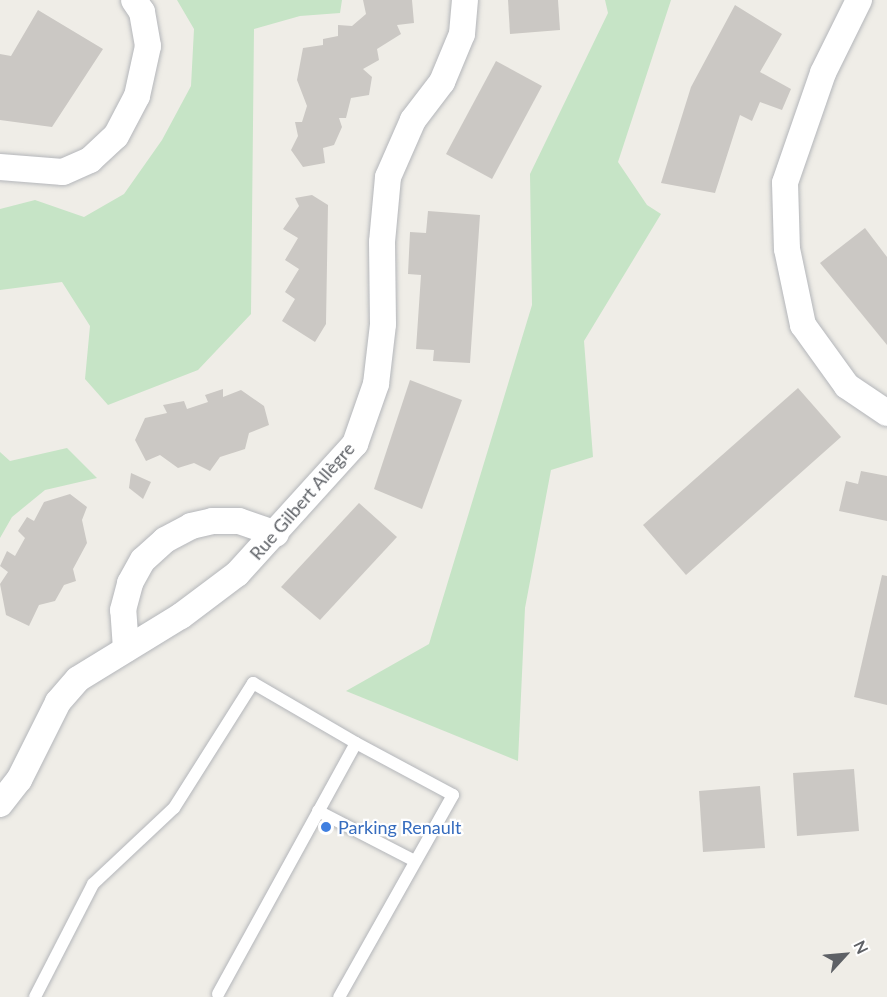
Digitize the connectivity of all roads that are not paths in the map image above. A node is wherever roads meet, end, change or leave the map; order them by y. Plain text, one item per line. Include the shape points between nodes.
1 (134, 0) edge
2 (465, 0) edge
3 (859, 0) edge
4 (0, 167) edge
5 (887, 413) edge
6 (276, 534) junction
7 (126, 649) junction
8 (356, 743) junction
9 (0, 804) edge
10 (318, 811) junction
11 (415, 861) junction
12 (218, 994) dead end
13 (35, 997) edge
14 (339, 997) edge

1 - 4 street via 142,12 148,46 137,96 116,135 90,160 63,172
2 - 6 street, Rue Gilbert Allègre via 462,34 442,82 412,120 388,177 382,242 383,324 376,384 355,444
3 - 5 street via 823,73 785,183 787,249 803,325 847,386
6 - 7 street, Rue Gilbert Allègre via 228,581 182,616
6 - 7 street via 239,521 212,521 191,526 165,540 143,560 130,583 123,610
7 - 9 street, Rue Gilbert Allègre via 78,679 58,702 19,780
8 - 10 lane
8 - 11 lane via 453,795
8 - 13 lane via 253,683 174,808 93,884
10 - 11 lane
10 - 12 lane
11 - 14 lane

